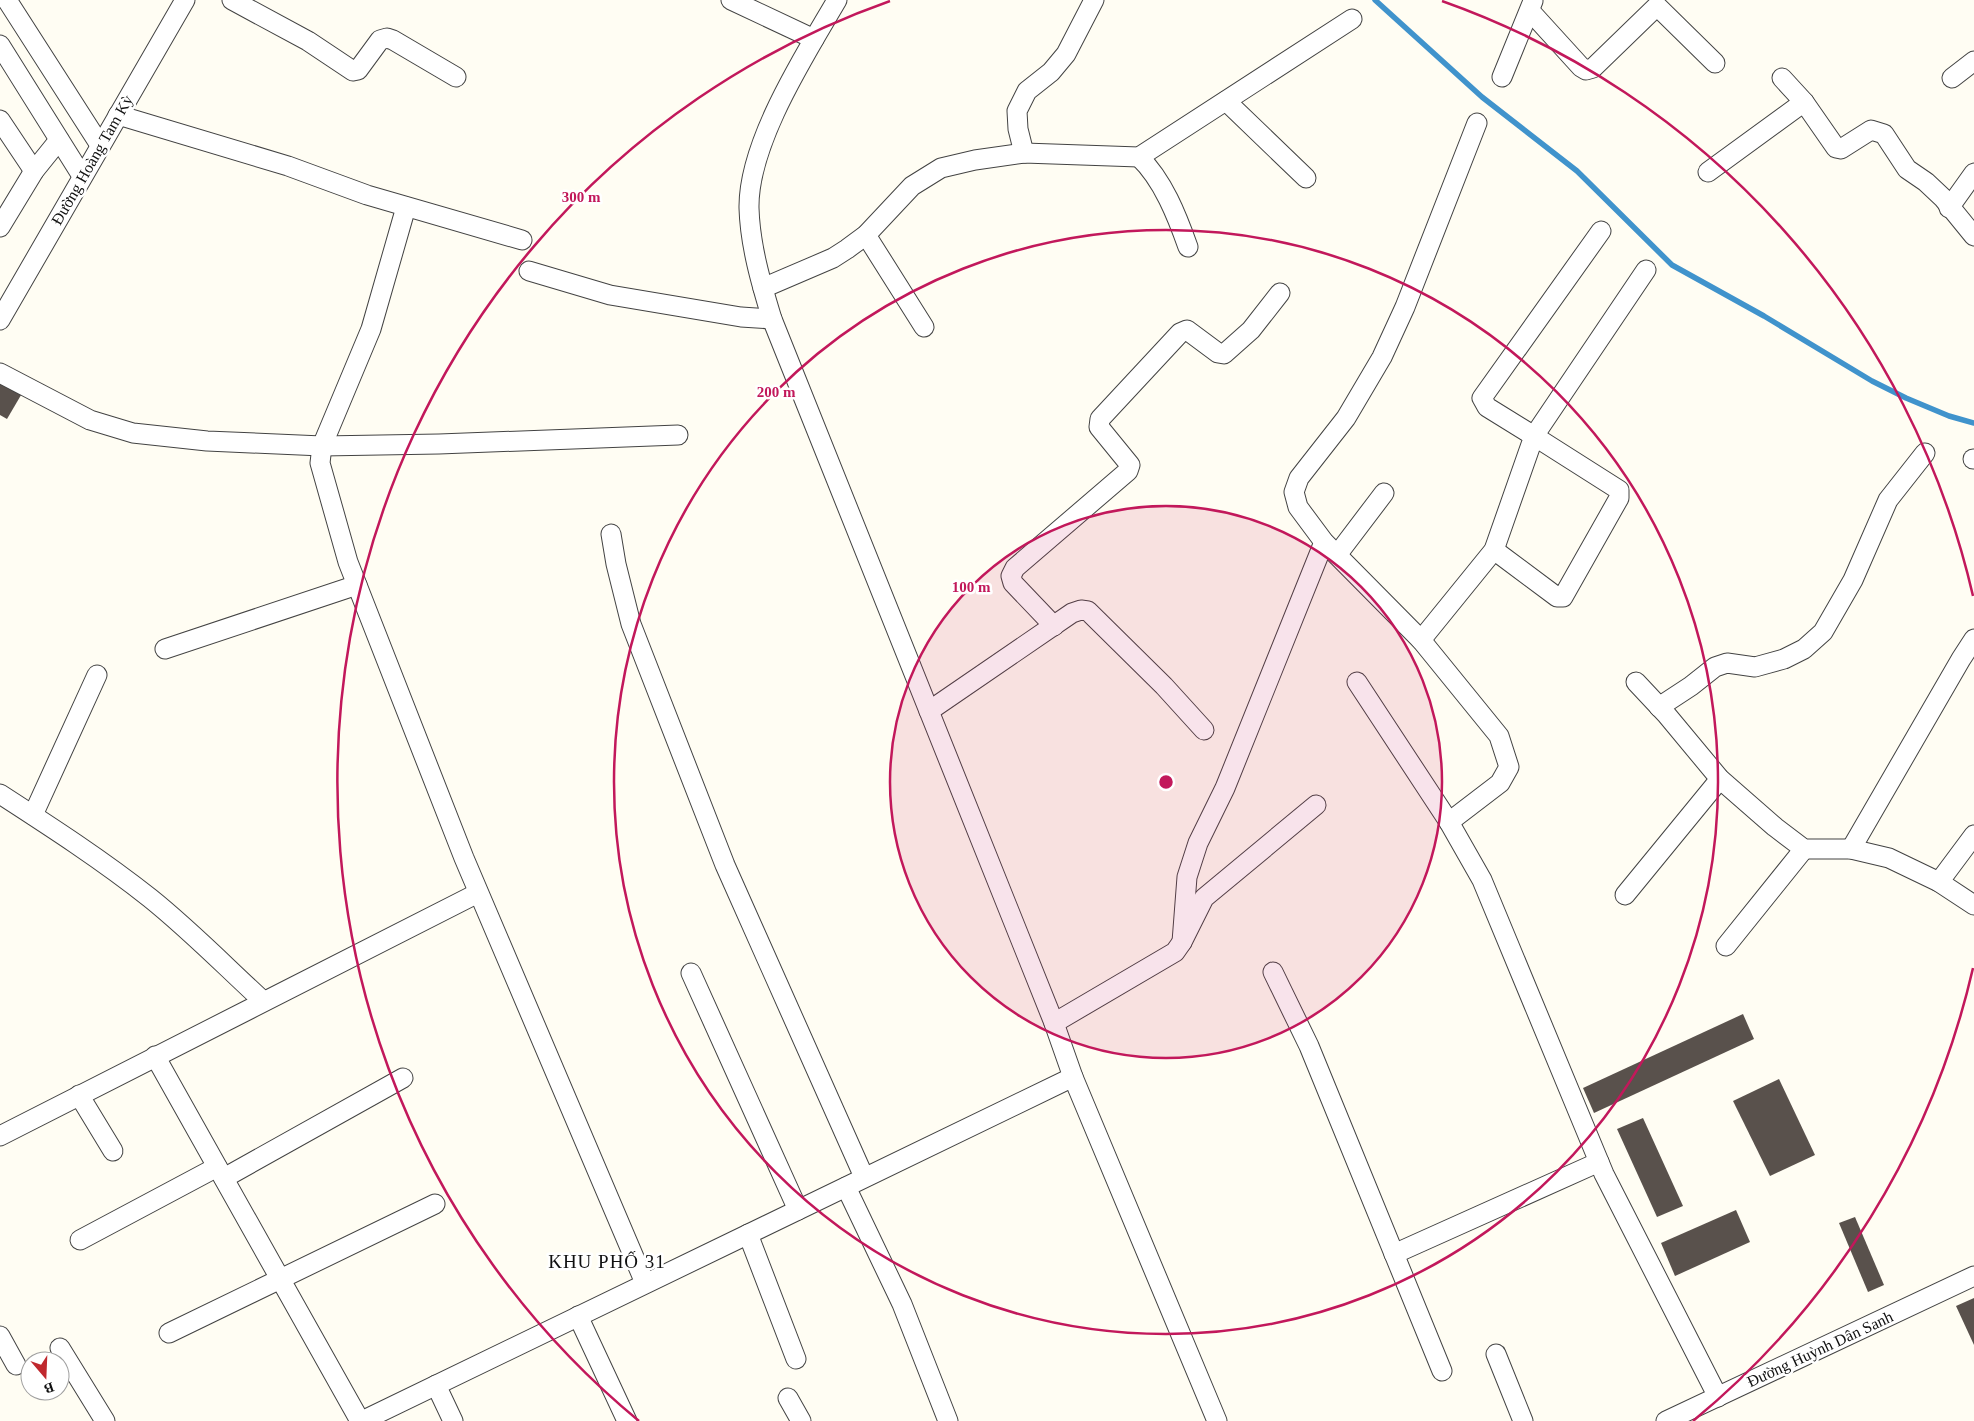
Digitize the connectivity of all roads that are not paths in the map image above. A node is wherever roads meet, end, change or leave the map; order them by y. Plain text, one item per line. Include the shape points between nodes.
1 (7, 0) edge
2 (185, 0) edge
3 (232, 0) edge
4 (731, 0) edge
5 (837, 0) edge
6 (1094, 0) edge
7 (1658, 3) edge
8 (1532, 6) edge
9 (1352, 19) dead end
10 (814, 39) junction
11 (0, 46) edge
12 (1974, 61) edge
13 (1715, 63) dead end
14 (456, 77) dead end
15 (1502, 77) dead end
16 (1782, 78) dead end
17 (1952, 78) dead end
18 (1226, 101) junction
19 (1804, 102) junction
20 (118, 115) junction
21 (0, 120) edge
22 (1477, 123) dead end
23 (59, 140) junction
24 (100, 145) junction
25 (1024, 154) junction
26 (1139, 157) junction
27 (34, 171) junction
28 (1708, 172) dead end
29 (1974, 173) edge
30 (82, 176) junction
31 (1306, 178) dead end
32 (406, 207) junction
33 (1950, 208) junction
34 (0, 227) edge
35 (1601, 231) dead end
36 (866, 236) junction
37 (1974, 236) edge
38 (522, 240) dead end
39 (1188, 247) dead end
40 (1646, 270) dead end
41 (529, 271) dead end
42 (763, 288) junction
43 (1280, 294) dead end
44 (772, 319) junction
45 (0, 320) edge
46 (924, 327) dead end
47 (0, 373) edge
48 (678, 434) dead end
49 (1534, 436) junction
50 (322, 446) junction
51 (1925, 453) dead end
52 (1384, 493) dead end
53 (611, 534) dead end
54 (1330, 549) junction
55 (1494, 550) junction
56 (357, 586) junction
57 (1054, 626) junction
58 (1974, 639) edge
59 (1421, 640) junction
60 (164, 649) dead end
61 (1967, 663) edge
62 (97, 675) dead end
63 (1357, 682) dead end
64 (1636, 682) dead end
65 (1659, 707) junction
66 (929, 711) junction
67 (1204, 730) dead end
68 (1720, 779) junction
69 (0, 794) edge
70 (1316, 805) dead end
71 (33, 815) junction
72 (1449, 822) junction
73 (1974, 835) edge
74 (1804, 849) junction
75 (1851, 849) junction
76 (1939, 882) junction
77 (478, 893) junction
78 (1625, 895) dead end
79 (1974, 905) edge
80 (1182, 942) junction
81 (1726, 946) dead end
82 (1273, 972) dead end
83 (691, 973) dead end
84 (263, 1001) junction
85 (1054, 1023) junction
86 (155, 1056) junction
87 (1073, 1077) junction
88 (403, 1078) dead end
89 (79, 1095) junction
90 (0, 1136) edge
91 (113, 1151) dead end
92 (1599, 1162) junction
93 (221, 1172) junction
94 (864, 1178) junction
95 (846, 1187) junction
96 (435, 1204) dead end
97 (798, 1210) junction
98 (748, 1234) junction
99 (80, 1240) dead end
100 (1394, 1254) junction
101 (1974, 1276) edge
102 (280, 1278) junction
103 (645, 1284) junction
104 (578, 1316) junction
105 (169, 1333) dead end
106 (0, 1336) edge
107 (60, 1348) dead end
108 (1496, 1354) dead end
109 (796, 1359) dead end
110 (16, 1365) dead end
111 (1442, 1371) dead end
112 (436, 1385) junction
113 (1718, 1397) junction
114 (788, 1398) dead end
115 (105, 1421) edge
116 (361, 1421) edge
117 (453, 1421) edge
118 (627, 1421) edge
119 (801, 1421) edge
120 (948, 1421) edge
121 (1217, 1421) edge
122 (1523, 1421) edge
123 (1666, 1421) edge

1 - 24 street
2 - 20 street, Đường Hoàng Tam Kỳ
3 - 14 street via 308,41 353,71 358,70 380,40 387,38
4 - 10 street
5 - 10 street
6 - 25 street via 1066,54 1051,72 1027,91 1017,111
7 - 8 street via 1593,68 1586,70
7 - 13 street
8 - 15 street
9 - 18 street
10 - 42 street via 770,122 752,180 749,207
11 - 23 street
12 - 17 street
16 - 19 street
18 - 26 street
18 - 31 street
19 - 28 street
19 - 33 street via 1836,148 1841,149 1871,130 1884,134 1907,168 1926,182
20 - 24 street, Đường Hoàng Tam Kỳ
20 - 32 street via 288,166
21 - 27 street
22 - 54 street via 1405,307 1382,357 1346,418 1299,478 1294,492 1298,507
23 - 27 street
23 - 30 street
24 - 30 street, Đường Hoàng Tam Kỳ
25 - 26 street
25 - 36 street via 941,168 912,186
26 - 39 street via 1163,190
27 - 34 street
29 - 33 street
30 - 45 street, Đường Hoàng Tam Kỳ
32 - 38 street
32 - 50 street via 371,329
33 - 37 street
35 - 49 street via 1482,398 1487,408
36 - 42 street via 832,258
36 - 46 street
40 - 49 street
41 - 44 street via 610,295 741,317
42 - 44 street
43 - 57 street via 1252,330 1224,354 1187,330 1180,333 1100,419 1099,427 1130,465 1128,471 1015,568 1011,576 1013,583
44 - 66 street
47 - 50 street via 90,420 133,433 207,441
48 - 50 street
49 - 55 street
49 - 55 street via 1619,490 1620,498 1562,597 1556,597
50 - 56 street via 320,463 324,480
51 - 65 street via 1888,500 1853,580 1823,632 1784,659 1755,667 1727,663 1715,667
52 - 54 street
53 - 94 street via 631,624 725,865
54 - 59 street
54 - 80 street via 1198,843 1187,877
55 - 59 street
56 - 60 street
56 - 77 street
57 - 66 street
57 - 67 street via 1072,613 1088,612
58 - 61 street
59 - 72 street via 1499,736 1509,767 1500,783
61 - 75 street
62 - 71 street
63 - 72 street
64 - 65 street
65 - 68 street
66 - 85 street
68 - 74 street
68 - 78 street
69 - 71 street
70 - 80 street via 1204,898
71 - 84 street via 150,898
72 - 92 street via 1482,880
73 - 76 street
74 - 75 street
74 - 81 street
75 - 76 street via 1889,858
76 - 79 street
77 - 84 street
77 - 103 street
80 - 85 street via 1165,959
82 - 100 street via 1309,1046
83 - 97 street
84 - 86 street
85 - 87 street
86 - 89 street
86 - 93 street
87 - 94 street
87 - 121 street
88 - 93 street
89 - 90 street
89 - 91 street
92 - 100 street
92 - 113 street
93 - 99 street
93 - 102 street
94 - 95 street
95 - 97 street
95 - 120 street via 902,1304
96 - 102 street
97 - 98 street
98 - 103 street
98 - 109 street
100 - 111 street
101 - 113 street, Đường Huỳnh Dân Sanh
102 - 105 street
102 - 116 street
103 - 104 street
104 - 112 street
104 - 118 street
106 - 110 street
107 - 115 street
108 - 122 street
112 - 116 street
112 - 117 street
113 - 123 street, Đường Huỳnh Dân Sanh
114 - 119 street

